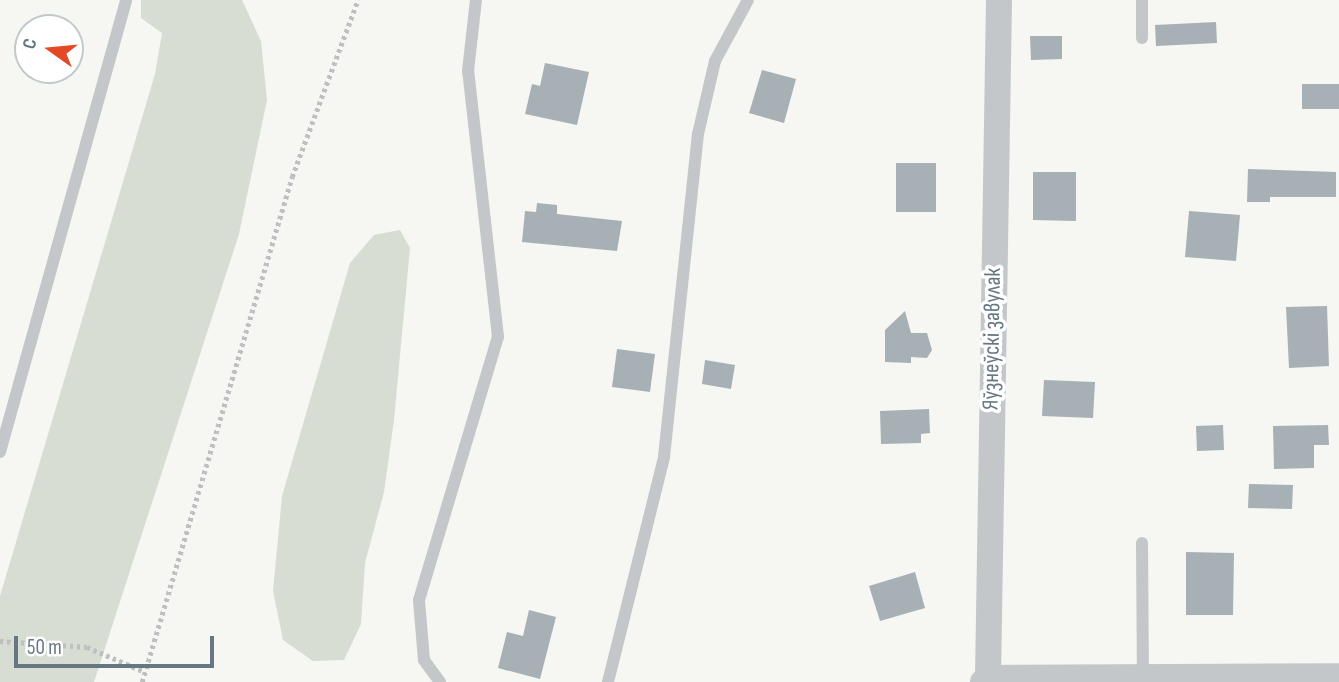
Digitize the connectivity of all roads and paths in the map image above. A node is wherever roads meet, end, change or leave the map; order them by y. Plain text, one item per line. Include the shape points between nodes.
1 (125, 0) edge
2 (358, 0) edge
3 (476, 0) edge
4 (748, 0) edge
5 (999, 0) edge
6 (1142, 0) edge
7 (1142, 38) dead end
8 (0, 452) edge
9 (1143, 543) dead end
10 (0, 641) edge
11 (145, 672) junction
12 (1339, 676) edge
13 (986, 680) edge
14 (1143, 680) junction
15 (142, 682) edge
16 (440, 682) edge
17 (608, 682) edge

1 - 8 lane
2 - 11 path via 292,177
3 - 16 lane via 468,71 498,337 419,600 425,660
4 - 17 lane via 715,61 698,134 664,457
5 - 13 street, Яўзнеўскі завулак
6 - 7 lane
9 - 14 lane
10 - 11 path via 87,647
11 - 15 path
12 - 14 street
13 - 14 street

